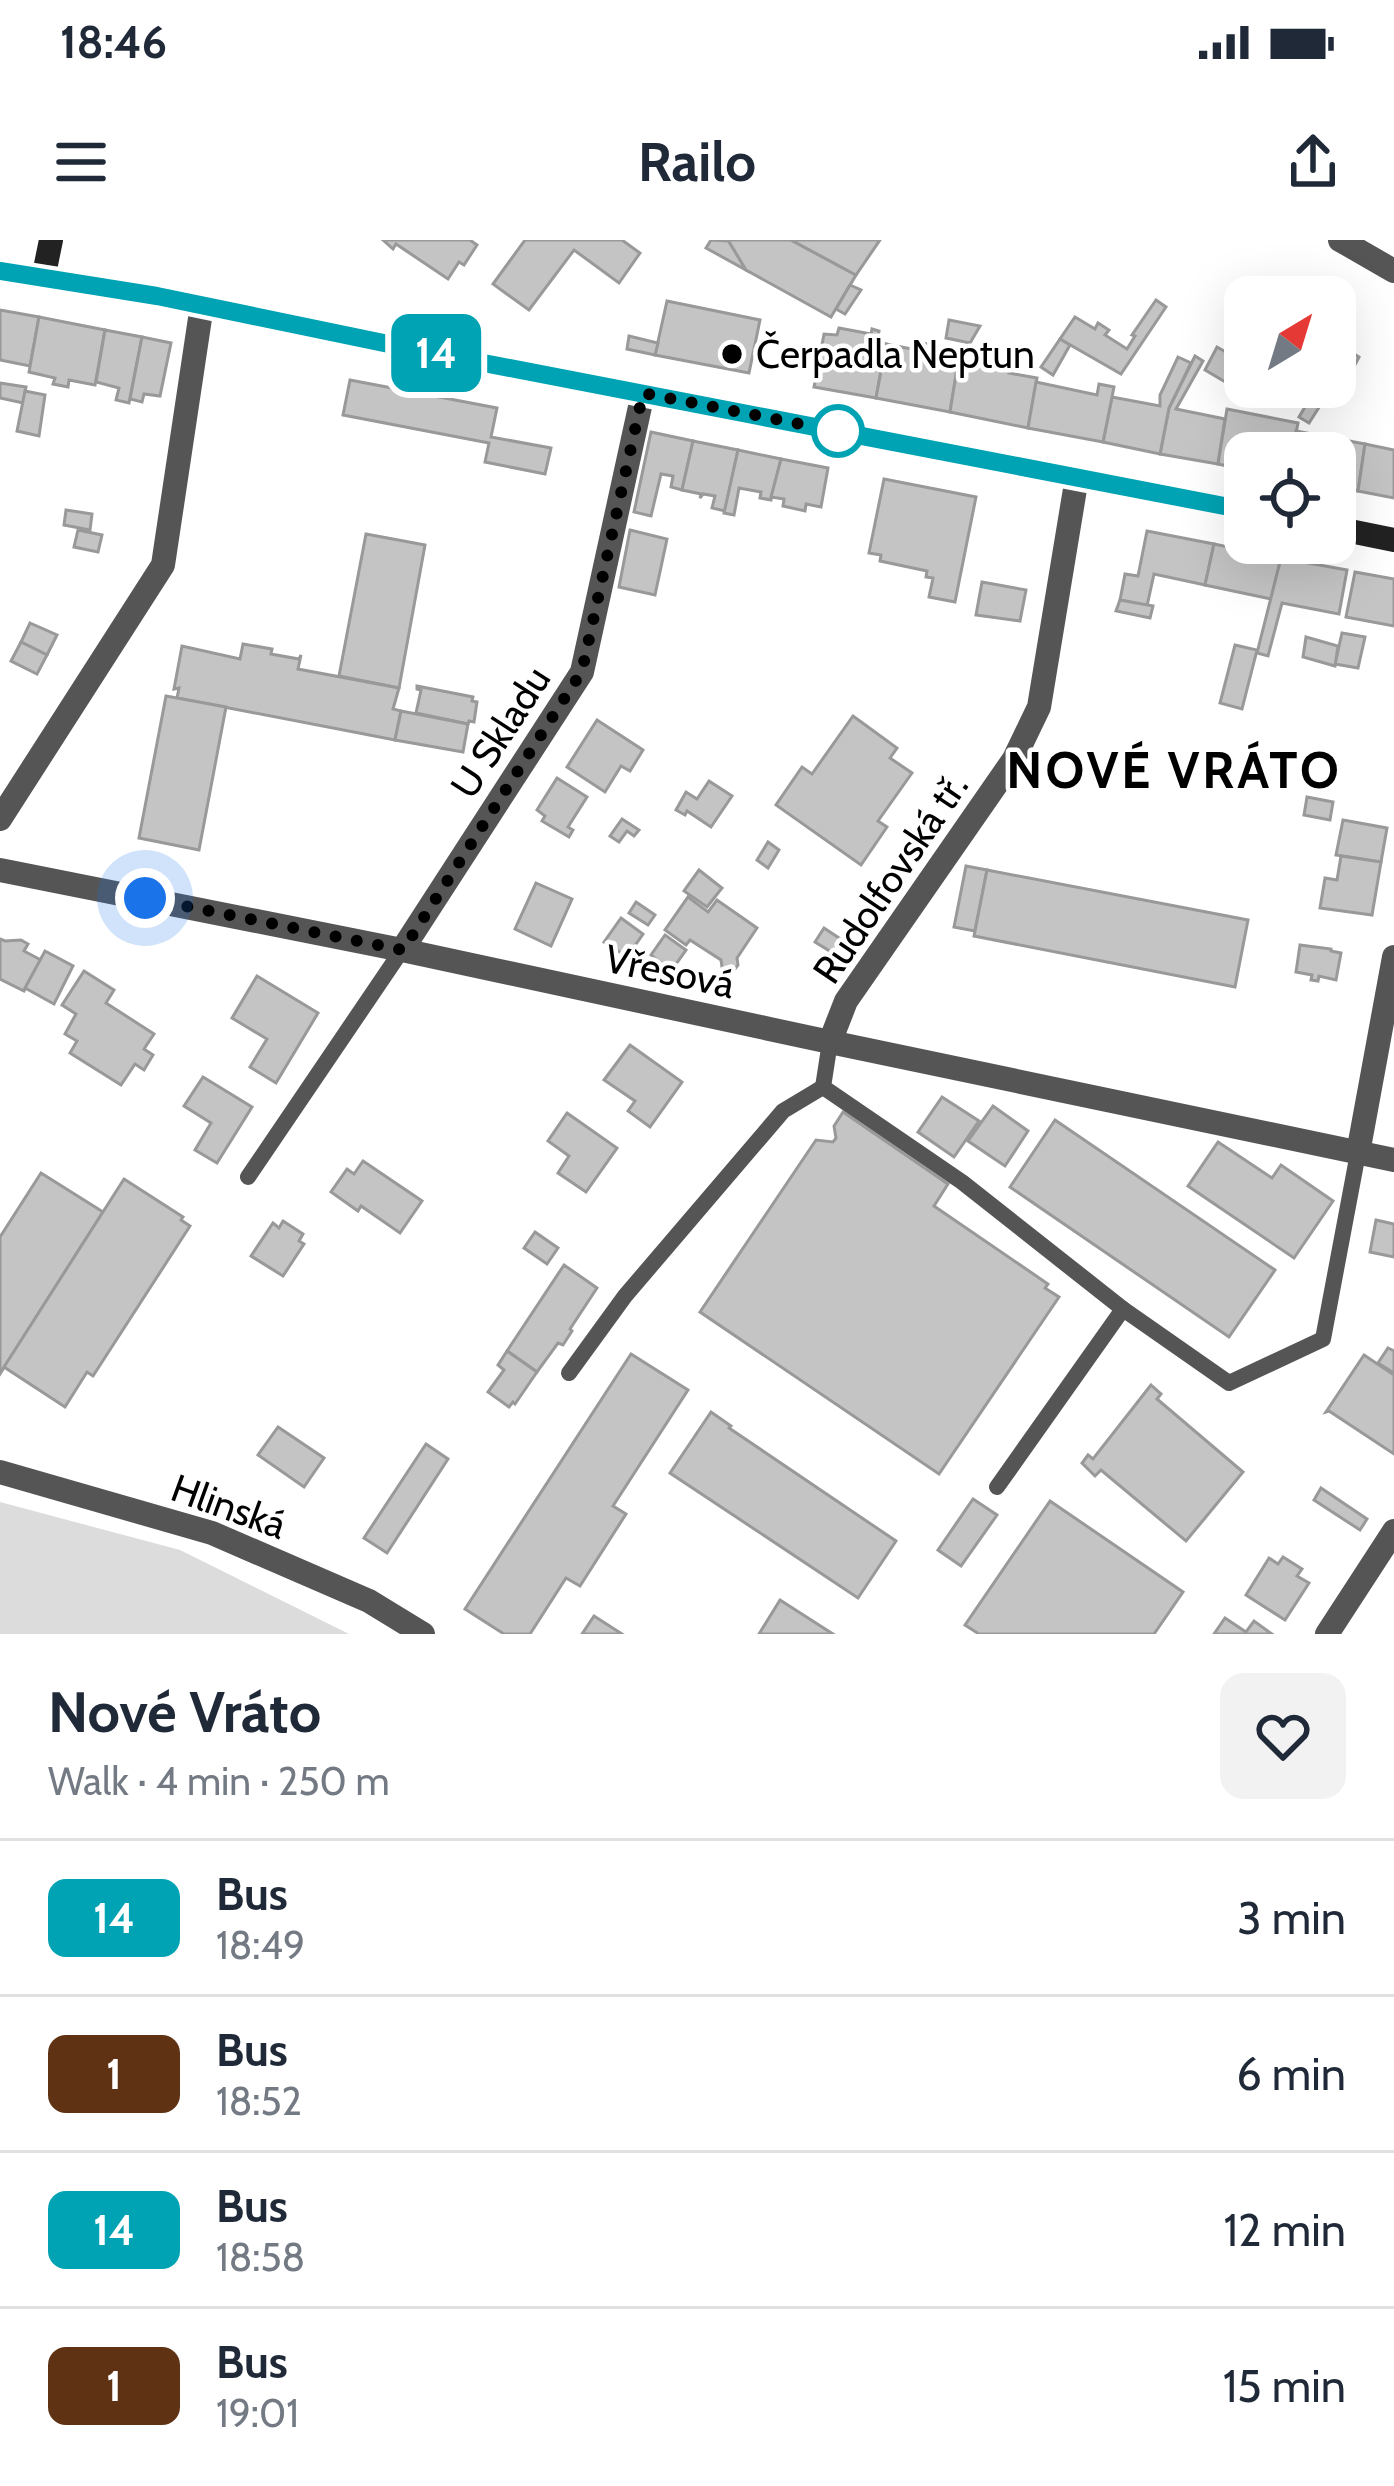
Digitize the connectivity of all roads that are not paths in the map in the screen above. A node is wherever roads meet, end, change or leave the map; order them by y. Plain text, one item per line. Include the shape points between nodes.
1 (51, 240) edge
2 (1340, 240) edge
3 (0, 271) edge
4 (1394, 271) edge
5 (43, 279) junction
6 (202, 305) junction
7 (643, 393) junction
8 (1077, 477) junction
9 (1224, 506) edge
10 (1356, 532) edge
11 (1394, 540) edge
12 (0, 819) edge
13 (0, 870) edge
14 (403, 950) junction
15 (1394, 956) edge
16 (830, 1042) junction
17 (823, 1088) junction
18 (1358, 1153) junction
19 (1394, 1160) edge
20 (248, 1177) dead end
21 (1123, 1309) junction
22 (568, 1373) dead end
23 (0, 1472) edge
24 (997, 1487) dead end
25 (1394, 1531) edge
26 (423, 1634) edge
27 (1327, 1634) edge

1 - 5 main road
2 - 4 street
3 - 5 main road
5 - 6 main road
6 - 7 main road
6 - 12 street via 163,565
7 - 8 main road
7 - 14 street, U Skladu via 582,671
8 - 9 main road
8 - 16 street, Rudolfovská tř. via 1040,706 1014,758 846,1001
10 - 11 main road
13 - 14 street, Vřesová
14 - 16 street, Vřesová
14 - 20 lane
15 - 18 street
16 - 17 lane
16 - 18 street, Vřesová
17 - 21 lane via 962,1182
17 - 22 lane via 783,1111
18 - 19 street, Vřesová
18 - 21 lane via 1323,1339 1229,1383
21 - 24 lane
23 - 26 street, Hlinská via 212,1533 369,1601
25 - 27 street

